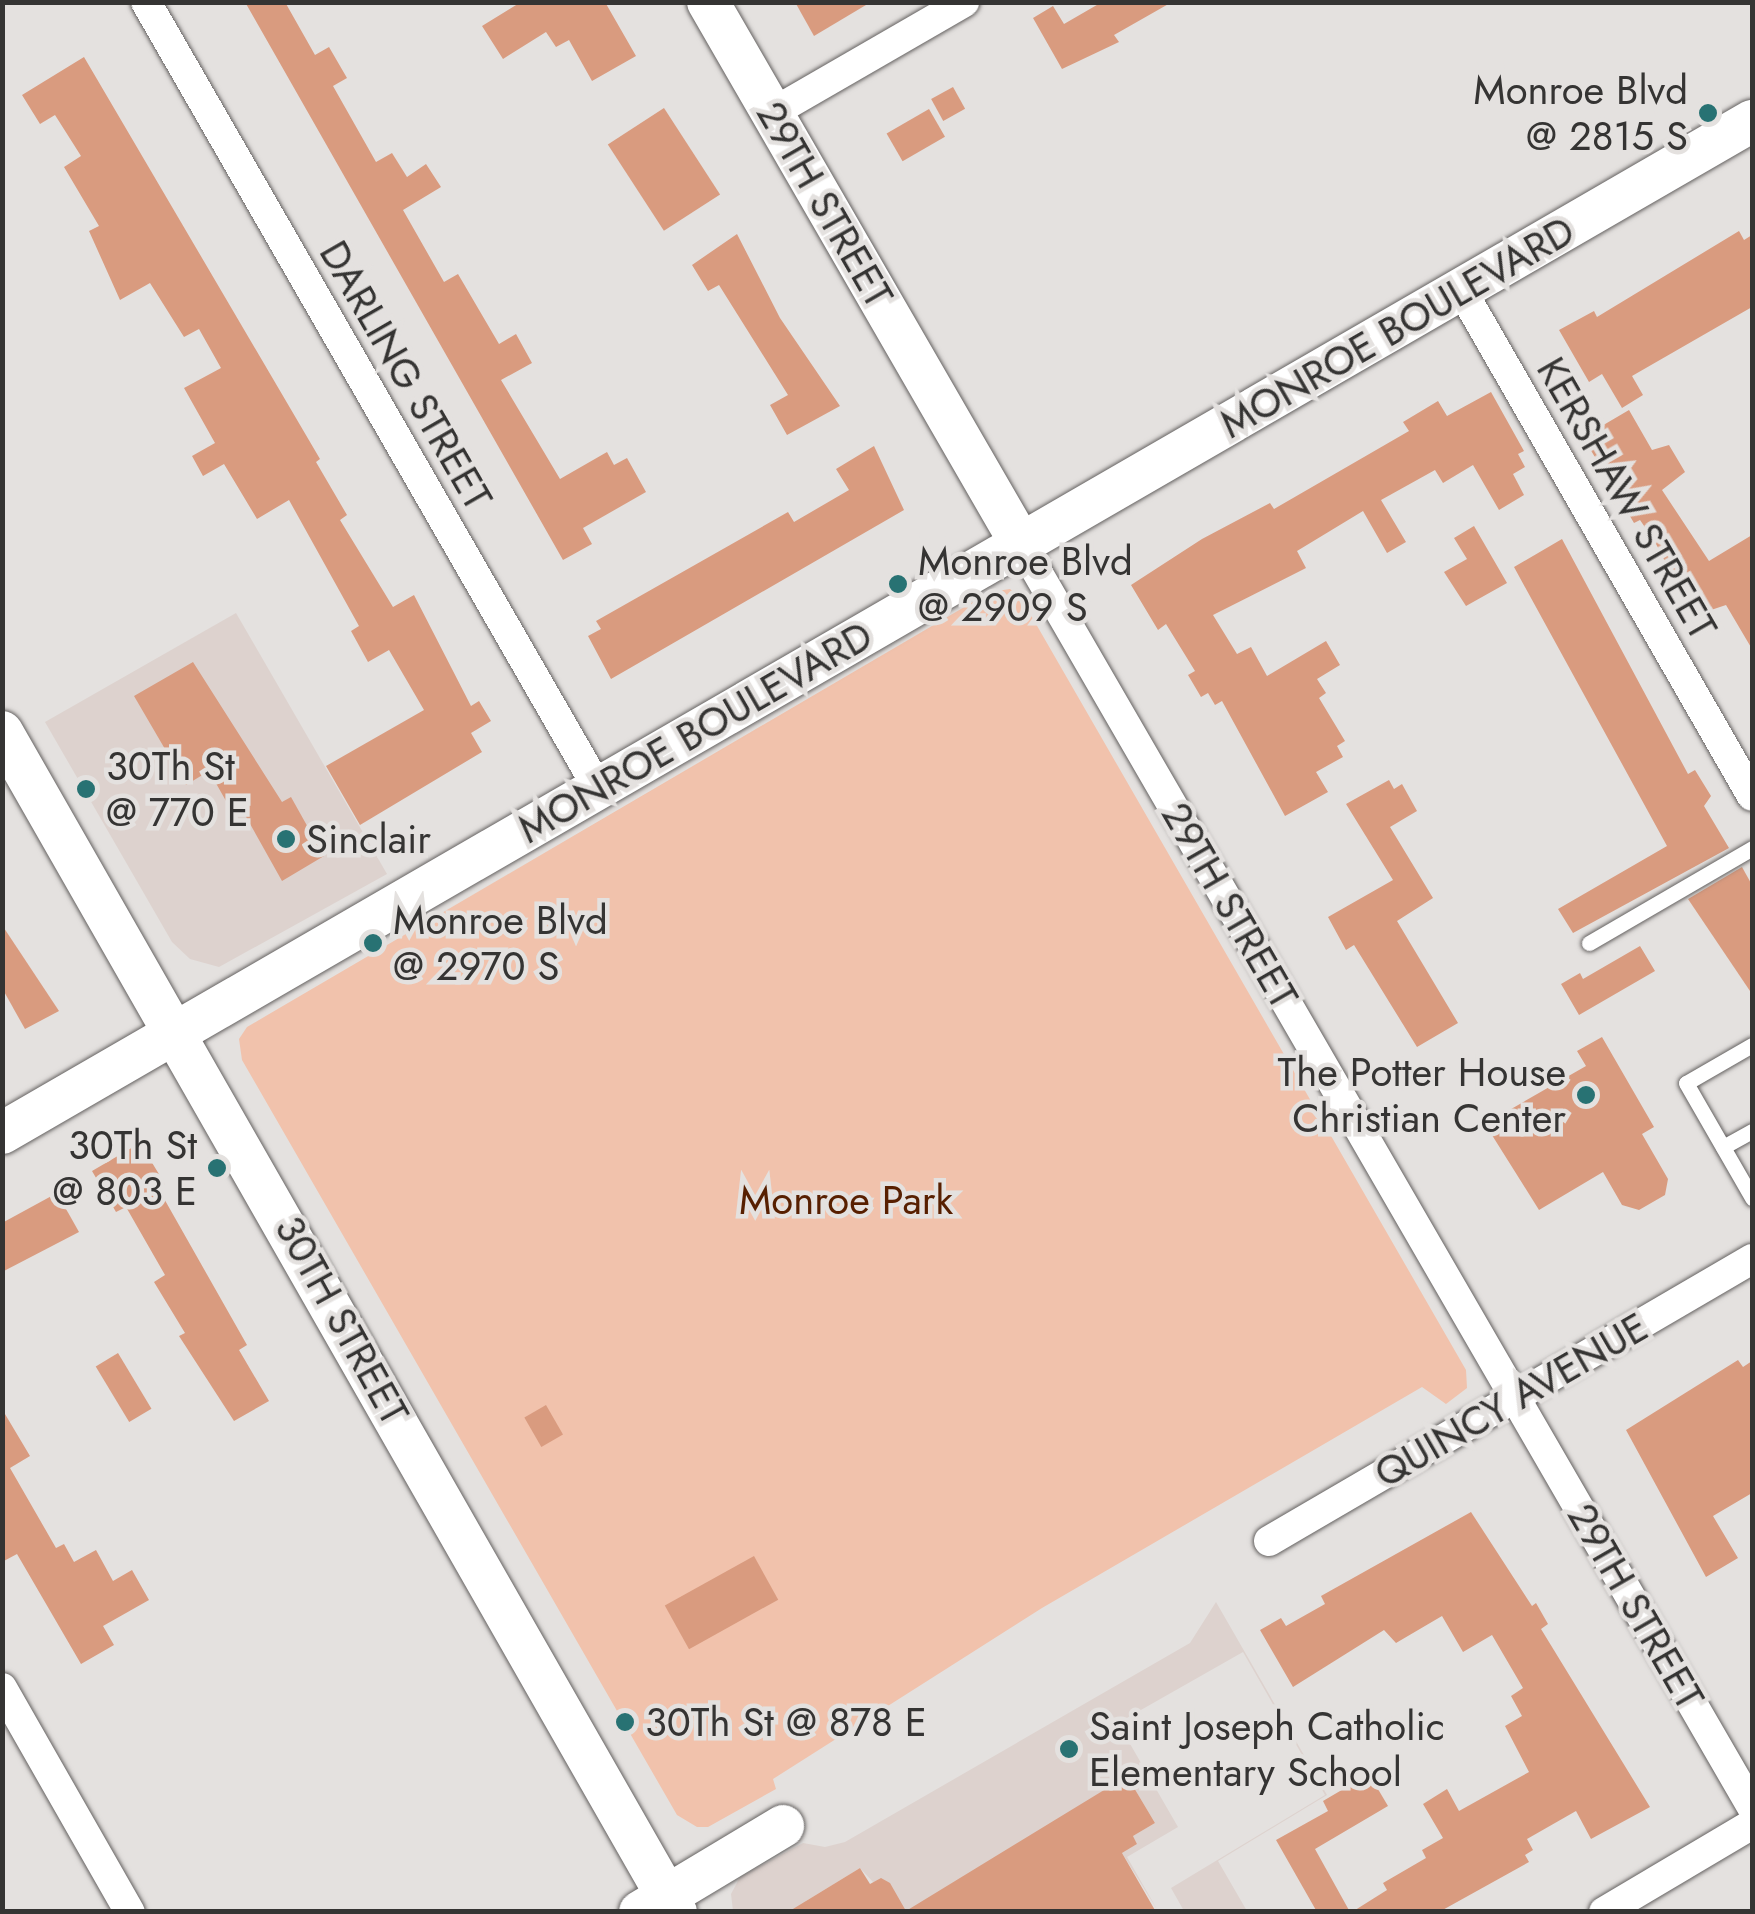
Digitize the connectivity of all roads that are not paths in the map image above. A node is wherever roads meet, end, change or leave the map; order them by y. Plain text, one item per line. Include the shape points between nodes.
1 (146, 2) edge
2 (708, 2) edge
3 (964, 2) edge
4 (772, 112) junction
5 (1751, 125) edge
6 (1462, 291) junction
7 (1022, 544) junction
8 (2, 732) edge
9 (598, 788) junction
10 (1752, 796) edge
11 (1752, 848) edge
12 (1589, 942) dead end
13 (178, 1030) junction
14 (1752, 1045) edge
15 (1752, 1131) edge
16 (2, 1133) edge
17 (1723, 1147) junction
18 (1752, 1198) edge
19 (1752, 1259) edge
20 (1514, 1397) junction
21 (1270, 1541) dead end
22 (2, 1688) edge
23 (1752, 1807) edge
24 (1752, 1824) edge
25 (784, 1826) dead end
26 (661, 1906) edge
27 (130, 1912) edge
28 (1604, 1912) edge

1 - 9 street, DARLING STREET
2 - 4 street, 29TH STREET
3 - 4 street
4 - 7 street, 29TH STREET
5 - 6 street, MONROE BOULEVARD
6 - 7 street, MONROE BOULEVARD
6 - 10 street, KERSHAW STREET
7 - 9 street, MONROE BOULEVARD
7 - 20 street, 29TH STREET
8 - 13 street, 30TH STREET
9 - 13 street, MONROE BOULEVARD
11 - 12 lane
13 - 16 street, MONROE BOULEVARD
13 - 26 street, 30TH STREET
14 - 17 lane via 1686,1083
15 - 17 lane
17 - 18 lane
19 - 20 street, QUINCY AVENUE
20 - 21 street, QUINCY AVENUE
20 - 23 street, 29TH STREET
22 - 27 street
24 - 28 street
25 - 26 street

